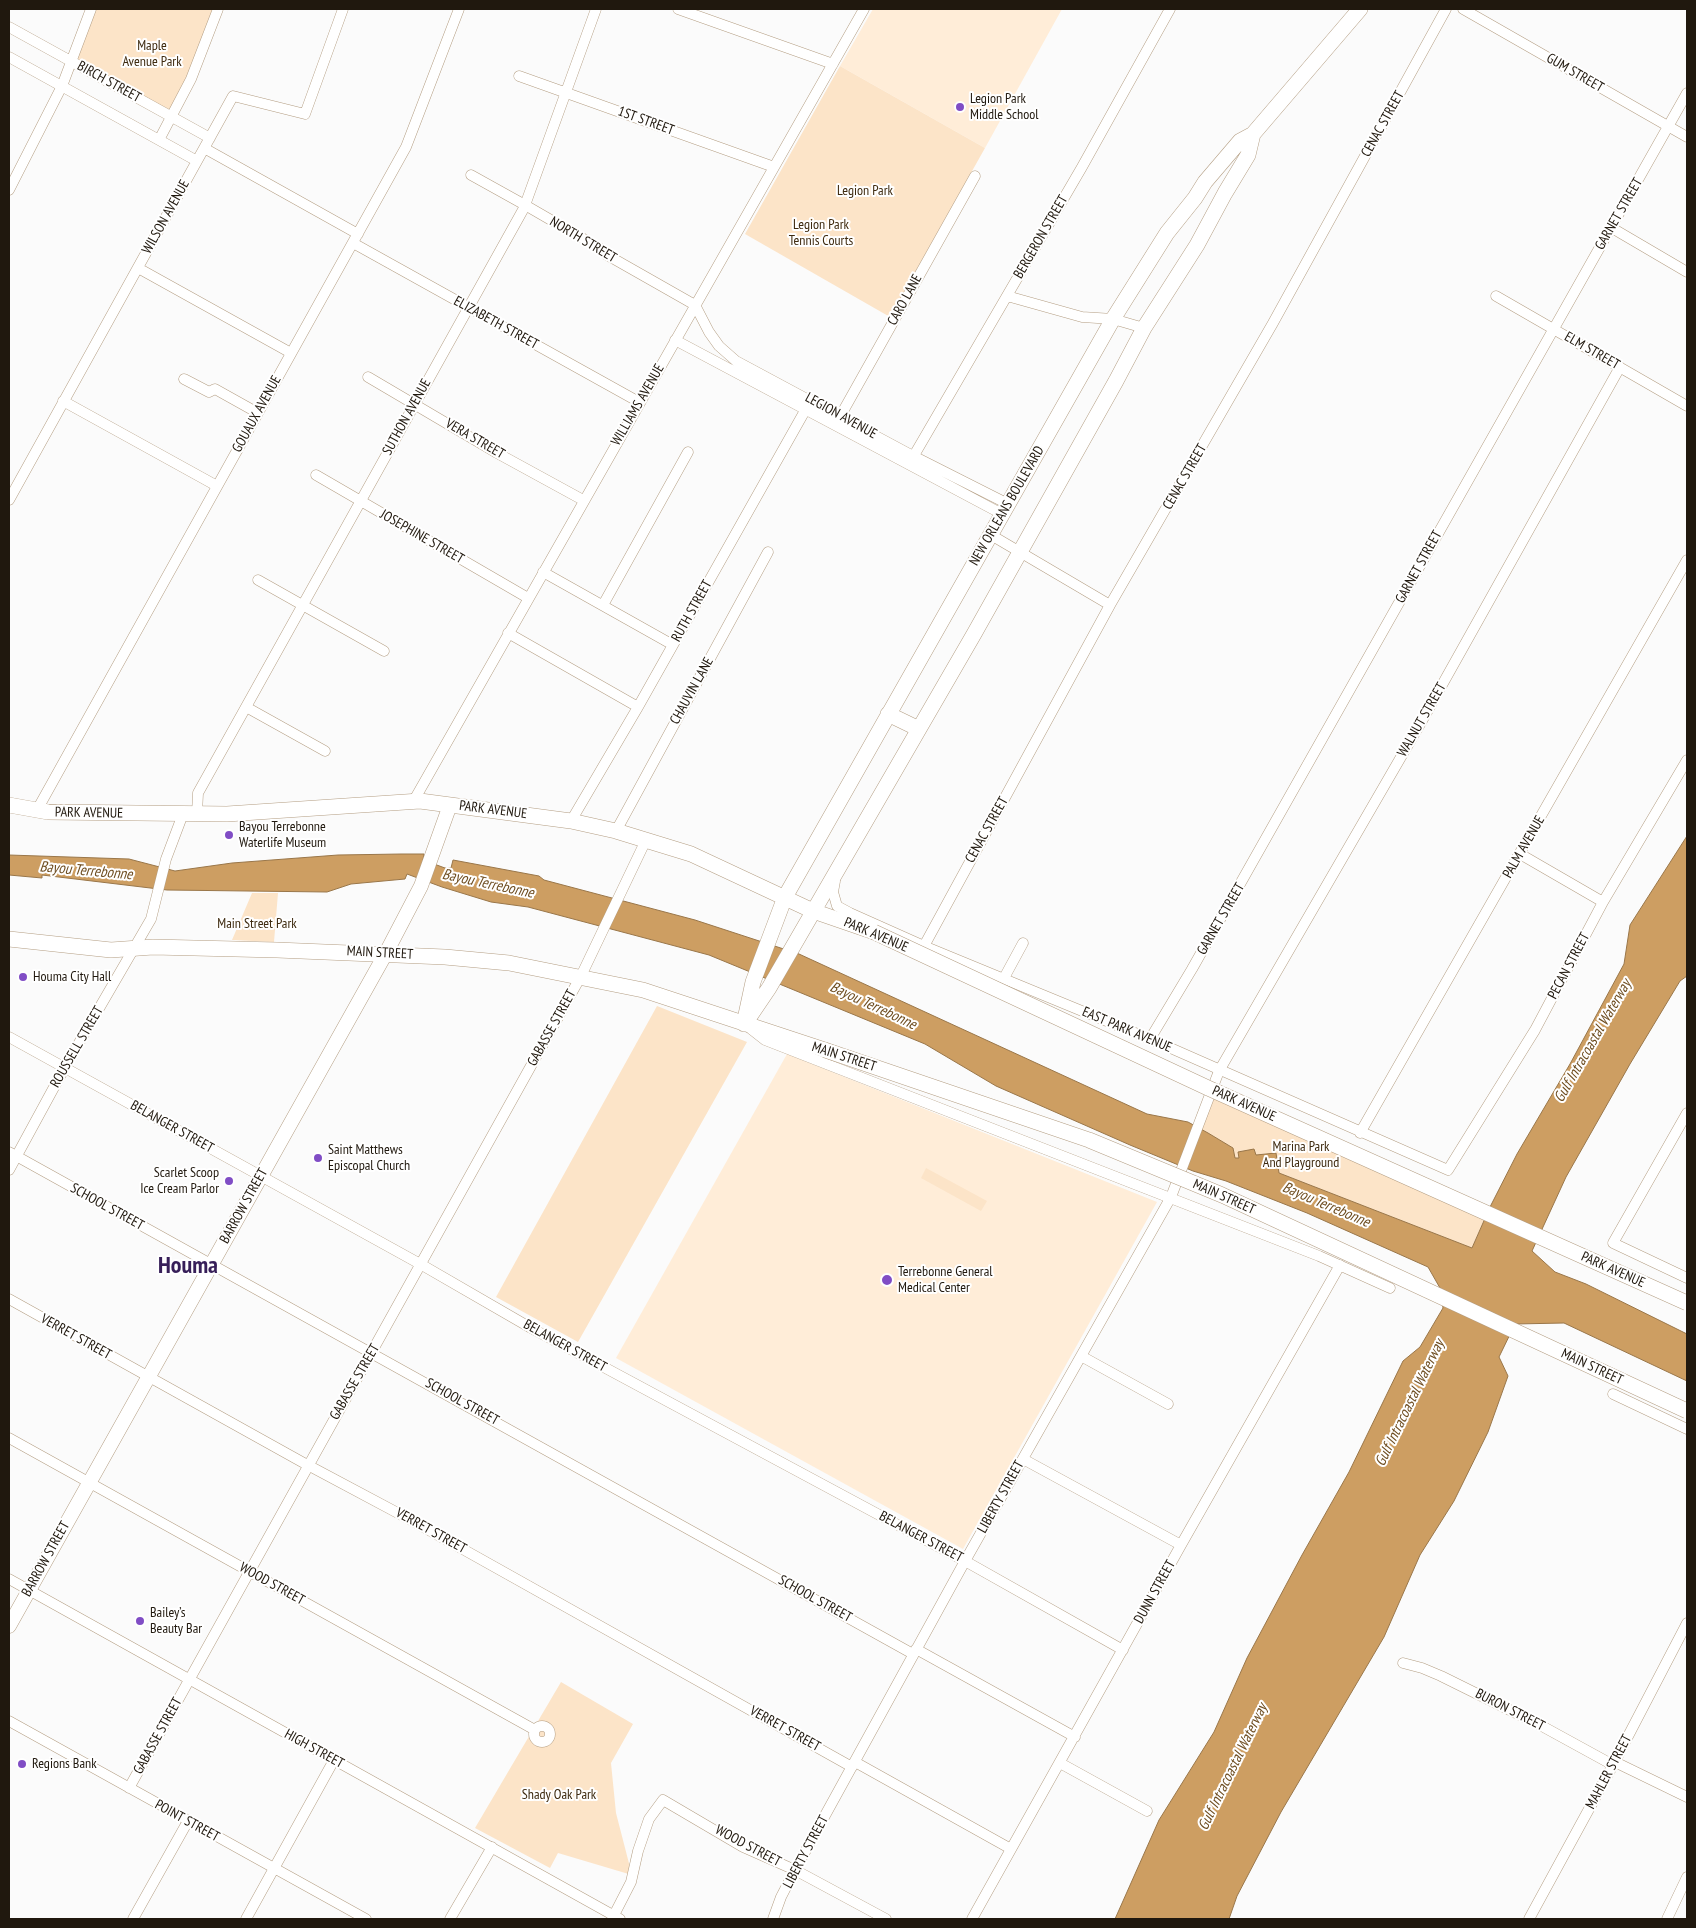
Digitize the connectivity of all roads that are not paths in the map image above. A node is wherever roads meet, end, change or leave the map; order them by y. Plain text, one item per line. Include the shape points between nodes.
1 (90, 9) edge
2 (218, 9) edge
3 (343, 9) edge
4 (459, 9) edge
5 (596, 9) edge
6 (678, 9) edge
7 (864, 9) edge
8 (1170, 9) edge
9 (1360, 9) edge
10 (1446, 9) edge
11 (1463, 9) edge
12 (9, 27) edge
13 (9, 57) edge
14 (71, 61) junction
15 (833, 64) junction
16 (519, 76) dead end
17 (62, 86) junction
18 (566, 93) junction
19 (1687, 93) edge
20 (172, 117) junction
21 (1669, 126) junction
22 (1253, 134) junction
23 (1687, 137) edge
24 (210, 138) junction
25 (159, 140) junction
26 (204, 148) junction
27 (197, 161) junction
28 (774, 167) junction
29 (471, 175) dead end
30 (975, 176) dead end
31 (9, 190) edge
32 (525, 205) junction
33 (1612, 228) junction
34 (355, 238) junction
35 (138, 268) junction
36 (1687, 272) edge
37 (1007, 296) junction
38 (1496, 296) dead end
39 (695, 304) junction
40 (467, 307) junction
41 (1113, 319) junction
42 (1144, 328) junction
43 (1554, 329) junction
44 (675, 340) junction
45 (291, 353) junction
46 (1620, 367) junction
47 (740, 368) junction
48 (368, 377) dead end
49 (184, 379) dead end
50 (63, 401) junction
51 (639, 402) junction
52 (414, 403) junction
53 (808, 404) junction
54 (1687, 406) edge
55 (258, 413) junction
56 (838, 420) junction
57 (688, 452) dead end
58 (911, 460) junction
59 (316, 475) dead end
60 (217, 486) junction
61 (9, 500) edge
62 (584, 500) junction
63 (360, 501) junction
64 (1005, 509) junction
65 (991, 535) junction
66 (768, 552) dead end
67 (1019, 552) junction
68 (1687, 560) edge
69 (543, 572) junction
70 (258, 580) dead end
71 (528, 598) junction
72 (302, 604) junction
73 (603, 605) junction
74 (1110, 605) junction
75 (508, 633) junction
76 (673, 645) junction
77 (384, 651) dead end
78 (246, 707) junction
79 (638, 707) junction
80 (888, 714) junction
81 (919, 729) junction
82 (325, 751) dead end
83 (1687, 760) edge
84 (413, 802) junction
85 (450, 805) junction
86 (9, 806) edge
87 (37, 810) junction
88 (190, 814) junction
89 (571, 821) junction
90 (616, 831) junction
91 (646, 840) junction
92 (1520, 854) junction
93 (837, 872) junction
94 (785, 897) junction
95 (157, 898) joint
96 (1604, 902) junction
97 (813, 911) junction
98 (9, 939) edge
99 (1023, 943) dead end
100 (924, 946) junction
101 (136, 948) junction
102 (386, 953) junction
103 (581, 976) junction
104 (1004, 978) junction
105 (744, 1024) junction
106 (9, 1037) edge
107 (1150, 1039) junction
108 (65, 1067) junction
109 (1219, 1071) junction
110 (1687, 1113) edge
111 (1360, 1133) junction
112 (12, 1154) edge
113 (9, 1170) edge
114 (1448, 1170) joint
115 (261, 1176) junction
116 (1171, 1197) junction
117 (212, 1265) junction
118 (422, 1265) junction
119 (1340, 1265) junction
120 (1687, 1278) edge
121 (1390, 1288) dead end
122 (9, 1299) edge
123 (1687, 1303) edge
124 (372, 1352) junction
125 (1081, 1356) junction
126 (148, 1378) junction
127 (1613, 1394) dead end
128 (1168, 1404) dead end
129 (1687, 1411) edge
130 (1687, 1429) edge
131 (9, 1438) edge
132 (1023, 1458) junction
133 (307, 1465) junction
134 (90, 1482) junction
135 (1181, 1545) junction
136 (965, 1561) junction
137 (249, 1572) junction
138 (9, 1579) edge
139 (29, 1590) junction
140 (1687, 1623) edge
141 (9, 1626) edge
142 (1123, 1650) junction
143 (915, 1652) junction
144 (1403, 1663) dead end
145 (189, 1679) junction
146 (9, 1721) edge
147 (535, 1730) dead end
148 (1075, 1737) junction
149 (334, 1760) junction
150 (1060, 1763) junction
151 (854, 1764) junction
152 (1614, 1764) junction
153 (129, 1788) junction
154 (1687, 1797) edge
155 (1147, 1811) dead end
156 (188, 1821) junction
157 (492, 1847) junction
158 (1012, 1849) junction
159 (273, 1869) junction
160 (794, 1870) junction
161 (1687, 1877) edge
162 (615, 1918) edge
163 (133, 1919) edge
164 (246, 1919) edge
165 (366, 1919) edge
166 (450, 1919) edge
167 (774, 1919) edge
168 (886, 1919) edge
169 (972, 1919) edge
170 (1529, 1919) edge
171 (1667, 1919) edge

1 - 14 street
2 - 20 street via 191,80
3 - 24 street, WILSON AVENUE via 305,114 233,96
4 - 34 street, GOUAUX AVENUE via 406,147
5 - 18 street, SUTHON AVENUE
6 - 15 street
7 - 15 street, WILLIAMS AVENUE
8 - 37 street, BERGERON STREET
9 - 22 main road, NEW ORLEANS BOULEVARD
10 - 74 street, CENAC STREET via 1273,323
11 - 21 street, GUM STREET
12 - 14 street, BIRCH STREET
13 - 17 street, BIRCH STREET
14 - 17 street
14 - 20 street, BIRCH STREET
15 - 28 street, WILLIAMS AVENUE
16 - 18 street, 1ST STREET
17 - 25 street, BIRCH STREET
17 - 31 street
18 - 28 street, 1ST STREET
18 - 32 street, SUTHON AVENUE
19 - 21 street, GARNET STREET
20 - 24 street, BIRCH STREET
20 - 25 street
21 - 23 street, GUM STREET
21 - 33 street, GARNET STREET
22 - 41 main road, NEW ORLEANS BOULEVARD via 1240,141 1205,182 1167,233
22 - 42 main road, NEW ORLEANS BOULEVARD via 1248,155
24 - 26 street, WILSON AVENUE
25 - 27 street, BIRCH STREET
26 - 27 street, WILSON AVENUE
26 - 34 street, ELIZABETH STREET
27 - 35 street, WILSON AVENUE
28 - 39 street, WILLIAMS AVENUE
29 - 32 street, NORTH STREET
30 - 56 street, CARO LANE
32 - 39 street, NORTH STREET
32 - 40 street, SUTHON AVENUE
33 - 36 street
33 - 43 street, GARNET STREET
34 - 40 street, ELIZABETH STREET
34 - 45 street, GOUAUX AVENUE
35 - 45 street
35 - 50 street, WILSON AVENUE
37 - 41 street via 1082,317
37 - 58 street, BERGERON STREET
38 - 43 street, ELM STREET
39 - 44 street, WILLIAMS AVENUE
39 - 47 street, LEGION AVENUE via 709,332
40 - 51 street, ELIZABETH STREET
40 - 52 street, SUTHON AVENUE
41 - 42 street
41 - 64 main road, NEW ORLEANS BOULEVARD
42 - 67 main road, NEW ORLEANS BOULEVARD
43 - 46 street, ELM STREET
43 - 107 street, GARNET STREET
44 - 47 street, LEGION AVENUE
44 - 51 street, WILLIAMS AVENUE
45 - 55 street, GOUAUX AVENUE
46 - 54 street, ELM STREET
46 - 109 street, WALNUT STREET via 1409,743
47 - 53 street, LEGION AVENUE
48 - 52 street, VERA STREET
49 - 55 street via 209,392 215,389
50 - 60 street
50 - 61 street, WILSON AVENUE
51 - 62 street, WILLIAMS AVENUE
52 - 62 street, VERA STREET
52 - 63 street, SUTHON AVENUE
53 - 56 street, LEGION AVENUE
53 - 76 street, RUTH STREET
55 - 60 street, GOUAUX AVENUE
56 - 58 street, LEGION AVENUE
57 - 73 street
58 - 64 street, LEGION AVENUE
59 - 63 street, JOSEPHINE STREET
60 - 87 street, GOUAUX AVENUE
62 - 69 street, WILLIAMS AVENUE
63 - 71 street, JOSEPHINE STREET
63 - 72 street, SUTHON AVENUE
64 - 65 main road, NEW ORLEANS BOULEVARD
65 - 67 street
65 - 80 main road, NEW ORLEANS BOULEVARD
66 - 90 street, CHAUVIN LANE
67 - 74 street
67 - 81 main road, NEW ORLEANS BOULEVARD
68 - 92 street, PALM AVENUE
69 - 71 street, WILLIAMS AVENUE
69 - 73 street
70 - 72 street
71 - 75 street, WILLIAMS AVENUE
72 - 77 street
72 - 78 street, SUTHON AVENUE
73 - 76 street
74 - 100 street, CENAC STREET
75 - 79 street
75 - 84 street, WILLIAMS AVENUE
76 - 79 street, RUTH STREET
78 - 82 street
78 - 88 street, SUTHON AVENUE via 198,793
79 - 89 street, RUTH STREET
80 - 81 main road
80 - 94 main road, NEW ORLEANS BOULEVARD
81 - 93 main road, NEW ORLEANS BOULEVARD
83 - 96 street, PECAN STREET
84 - 85 main road, PARK AVENUE
84 - 88 main road, PARK AVENUE
85 - 89 main road, PARK AVENUE
85 - 102 main road, BARROW STREET via 421,886
86 - 87 main road, PARK AVENUE
87 - 88 main road, PARK AVENUE
88 - 95 street, SUTHON AVENUE via 166,858
89 - 90 main road, PARK AVENUE
90 - 91 main road, PARK AVENUE
91 - 94 main road, PARK AVENUE via 691,854
91 - 103 street, GABASSE STREET
92 - 96 street
92 - 111 street, PALM AVENUE
93 - 97 main road, NEW ORLEANS BOULEVARD
93 - 100 street, EAST PARK AVENUE via 833,892 838,906
94 - 97 main road, PARK AVENUE
94 - 105 main road, NEW ORLEANS BOULEVARD via 753,982
95 - 101 street, ROUSSELL STREET via 151,919
96 - 114 street, PECAN STREET via 1535,1030
97 - 105 main road, NEW ORLEANS BOULEVARD via 769,988
97 - 123 main road, PARK AVENUE, bridge via 874,932 1208,1088
98 - 101 main road, MAIN STREET via 111,950
99 - 104 street
100 - 104 street, EAST PARK AVENUE
101 - 102 main road, MAIN STREET
101 - 108 street, ROUSSELL STREET
102 - 103 main road, MAIN STREET via 509,963
102 - 115 main road, BARROW STREET
103 - 105 main road, MAIN STREET via 643,990
103 - 118 street, GABASSE STREET
104 - 107 street, EAST PARK AVENUE
105 - 116 street, MAIN STREET via 765,1040
105 - 129 main road, MAIN STREET, bridge via 1089,1140 1222,1194
106 - 108 street, BELANGER STREET
107 - 109 street, EAST PARK AVENUE
108 - 112 street, ROUSSELL STREET
108 - 115 street, BELANGER STREET
109 - 111 street, EAST PARK AVENUE
109 - 116 street, LIBERTY STREET
110 - 120 street, PARK AVENUE via 1612,1243
111 - 114 street, EAST PARK AVENUE
112 - 113 street, ROUSSELL STREET
112 - 117 street, SCHOOL STREET
115 - 117 main road, BARROW STREET
115 - 118 street, BELANGER STREET
116 - 119 street, MAIN STREET
116 - 125 street, LIBERTY STREET
117 - 124 street, SCHOOL STREET
117 - 126 main road, BARROW STREET
118 - 124 street, GABASSE STREET
118 - 136 street, BELANGER STREET via 530,1328
119 - 121 street, MAIN STREET
119 - 135 street, DUNN STREET
122 - 126 street, VERRET STREET
124 - 133 street, GABASSE STREET
124 - 143 street, SCHOOL STREET
125 - 128 street
125 - 132 street, LIBERTY STREET
126 - 133 street, VERRET STREET
126 - 134 main road, BARROW STREET
127 - 130 street, MAIN STREET
131 - 134 street, WOOD STREET
132 - 135 street
132 - 136 street, LIBERTY STREET
133 - 137 street, GABASSE STREET
133 - 151 street, VERRET STREET
134 - 137 street, WOOD STREET
134 - 139 main road, BARROW STREET
135 - 142 street, DUNN STREET
136 - 142 street, BELANGER STREET
136 - 143 street, LIBERTY STREET
137 - 145 street, GABASSE STREET
137 - 147 street, WOOD STREET
138 - 139 street, HIGH STREET
139 - 141 main road, BARROW STREET
139 - 145 street, HIGH STREET
140 - 152 street, MAHLER STREET
142 - 148 street, DUNN STREET
143 - 148 street, SCHOOL STREET
143 - 151 street, LIBERTY STREET
144 - 152 street, BURON STREET via 1441,1676
145 - 149 street, HIGH STREET
145 - 153 street, GABASSE STREET
146 - 153 street, POINT STREET
148 - 150 street, DUNN STREET
149 - 157 street, HIGH STREET
149 - 159 street
150 - 155 street
150 - 158 street, DUNN STREET
151 - 158 street, VERRET STREET
151 - 160 street, LIBERTY STREET
152 - 154 street, BURON STREET
152 - 170 street, MAHLER STREET
153 - 156 street, POINT STREET
156 - 159 street, POINT STREET
156 - 163 street
157 - 162 street, HIGH STREET
157 - 166 street
158 - 169 street, DUNN STREET
159 - 164 street
159 - 165 street, POINT STREET
160 - 162 street, WOOD STREET via 743,1847 663,1800 649,1819 632,1882
160 - 167 street, LIBERTY STREET
160 - 168 street, WOOD STREET
161 - 171 street

